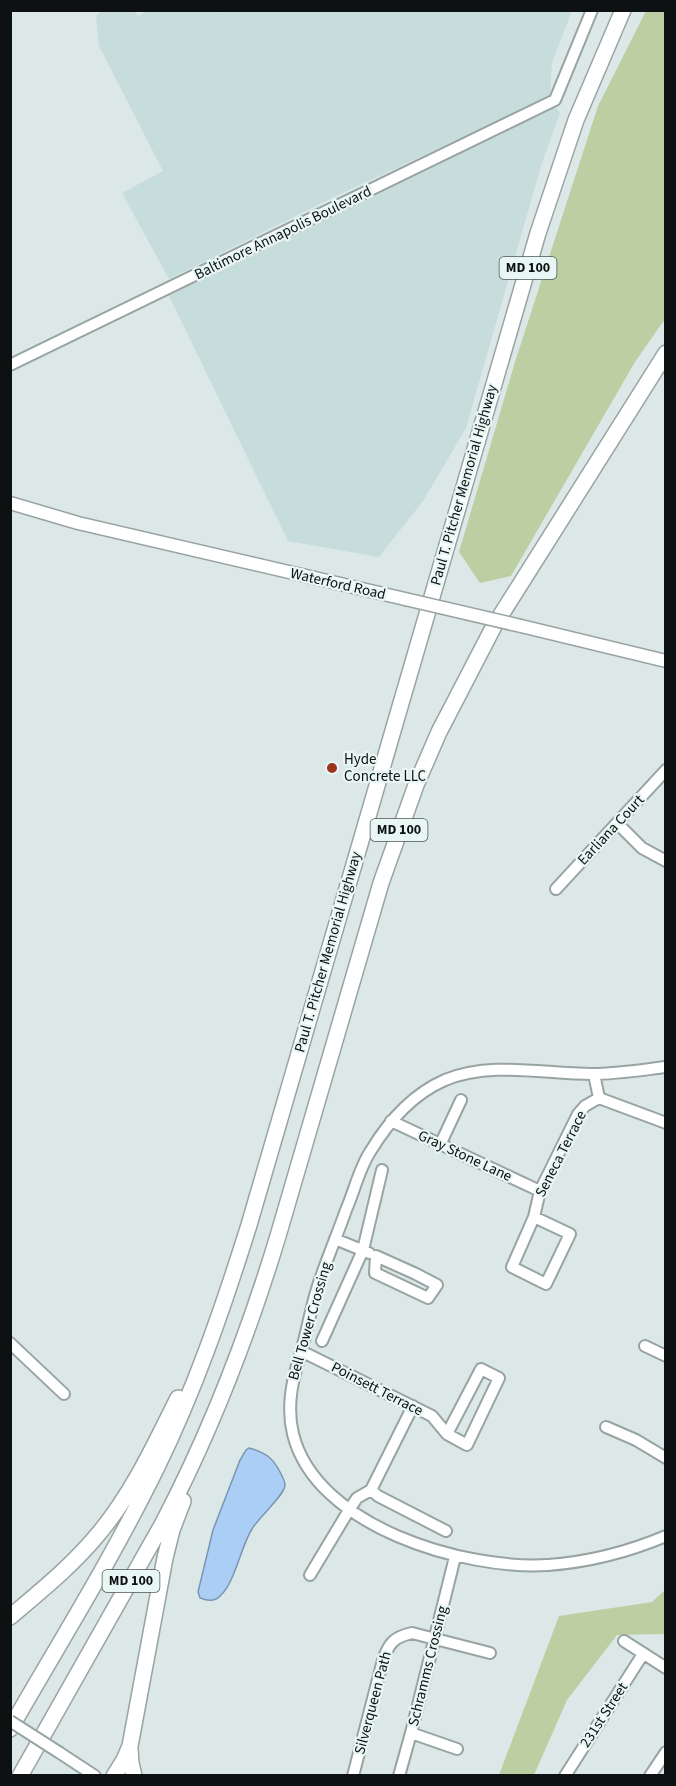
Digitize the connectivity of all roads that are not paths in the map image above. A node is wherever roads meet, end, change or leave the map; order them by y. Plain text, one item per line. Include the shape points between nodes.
1 (592, 10) edge
2 (623, 10) edge
3 (666, 353) edge
4 (10, 364) edge
5 (10, 503) edge
6 (666, 661) edge
7 (666, 770) edge
8 (618, 824) junction
9 (666, 861) edge
10 (556, 889) dead end
11 (666, 1067) edge
12 (594, 1074) junction
13 (598, 1098) junction
14 (461, 1100) dead end
15 (390, 1121) junction
16 (666, 1123) edge
17 (440, 1145) junction
18 (382, 1170) dead end
19 (540, 1191) junction
20 (534, 1217) junction
21 (335, 1239) junction
22 (363, 1250) junction
23 (376, 1257) junction
24 (211, 1341) junction
25 (321, 1341) dead end
26 (10, 1342) edge
27 (645, 1346) dead end
28 (301, 1351) junction
29 (666, 1356) edge
30 (229, 1380) junction
31 (64, 1394) dead end
32 (413, 1406) junction
33 (606, 1427) dead end
34 (447, 1434) junction
35 (666, 1458) edge
36 (371, 1490) junction
37 (349, 1510) junction
38 (446, 1531) dead end
39 (666, 1536) edge
40 (455, 1557) junction
41 (310, 1575) dead end
42 (10, 1617) edge
43 (435, 1639) junction
44 (624, 1641) dead end
45 (490, 1653) dead end
46 (643, 1654) junction
47 (666, 1668) edge
48 (10, 1721) edge
49 (10, 1729) edge
50 (411, 1733) junction
51 (130, 1746) junction
52 (457, 1749) dead end
53 (666, 1752) edge
54 (20, 1776) edge
55 (95, 1776) edge
56 (114, 1776) edge
57 (134, 1776) edge
58 (353, 1776) edge
59 (399, 1776) edge
60 (565, 1776) edge
61 (650, 1776) edge

1 - 4 street, Baltimore Annapolis Boulevard via 555,100
2 - 24 highway, Paul T. Pitcher Memorial Highway / MD 100 via 576,120 537,233 249,1225
3 - 30 highway, Paul T. Pitcher Memorial Highway / MD 100 via 489,634 416,786 381,883 263,1286
5 - 6 main road, Waterford Road, bridge via 78,523
7 - 8 street, Earliana Court
8 - 9 street via 642,848
8 - 10 street, Earliana Court
11 - 12 street, Bell Tower Crossing
12 - 13 street, Seneca Terrace
12 - 15 street, Bell Tower Crossing via 500,1069 469,1072 425,1092
13 - 16 street, Seneca Terrace
13 - 19 street, Seneca Terrace via 578,1114
14 - 17 street
15 - 17 street, Gray Stone Lane
15 - 21 street, Bell Tower Crossing via 368,1154
17 - 19 street, Gray Stone Lane
18 - 22 street
19 - 20 street, Seneca Terrace
20 - 20 street, Seneca Terrace via 512,1267 546,1284 570,1234
21 - 22 street
21 - 28 street, Bell Tower Crossing
22 - 23 street
22 - 25 street
23 - 23 street via 375,1273 428,1298 437,1285
24 - 42 highway via 194,1364 117,1510 82,1553
24 - 49 highway, Paul T. Pitcher Memorial Highway / MD 100 via 151,1478
26 - 31 street
27 - 29 street
28 - 32 street, Poinsett Terrace
28 - 37 street, Bell Tower Crossing via 289,1403 293,1434 305,1463 325,1491
30 - 51 highway via 211,1436 172,1530
30 - 54 highway, Paul T. Pitcher Memorial Highway / MD 100 via 163,1523
32 - 34 street, Poinsett Terrace via 432,1416
32 - 36 street
33 - 35 street
34 - 34 street via 481,1369 500,1378 467,1445
36 - 37 street via 357,1498
36 - 38 street
37 - 40 street, Bell Tower Crossing via 401,1537
37 - 41 street
39 - 40 street, Bell Tower Crossing via 600,1558 549,1565
40 - 43 street, Schramms Crossing
43 - 45 street
43 - 50 street, Schramms Crossing
43 - 58 street, Silverqueen Path via 412,1633 389,1643
44 - 46 street
46 - 47 street
46 - 60 street, 231st Street
48 - 55 street, bridge
50 - 52 street
50 - 59 street, Schramms Crossing
51 - 56 highway
51 - 57 highway
53 - 61 street

